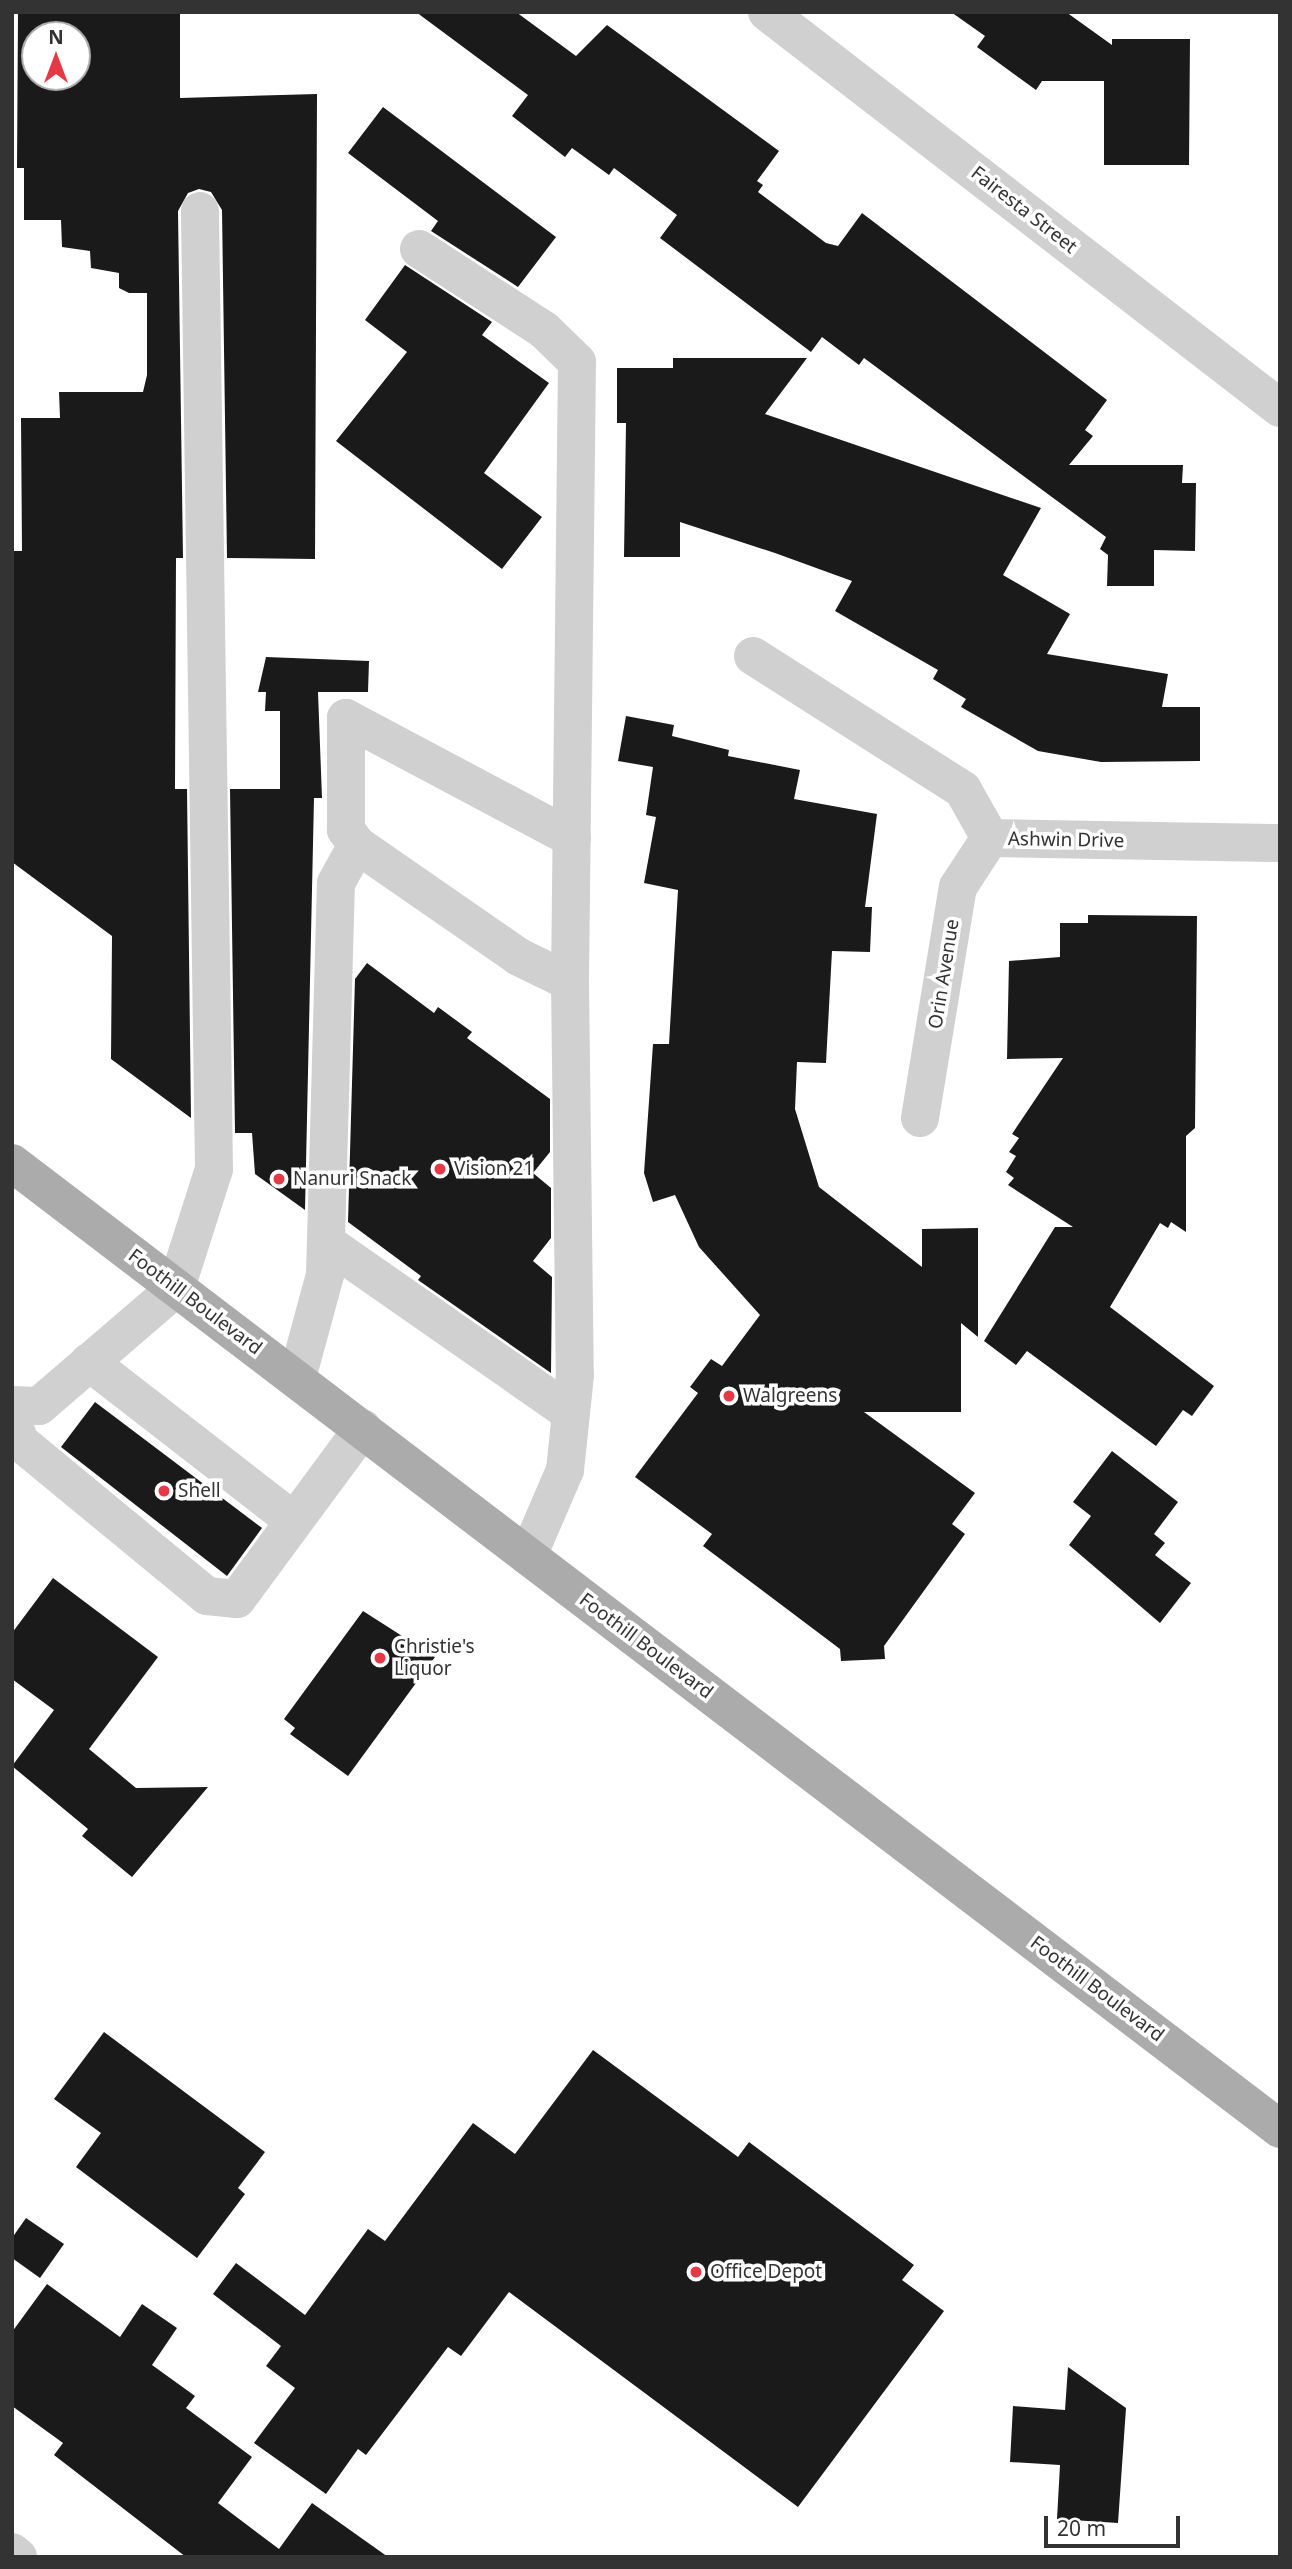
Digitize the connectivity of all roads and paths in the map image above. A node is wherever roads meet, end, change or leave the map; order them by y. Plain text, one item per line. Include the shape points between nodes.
1 (767, 12) edge
2 (200, 211) dead end
3 (419, 249) dead end
4 (1280, 408) edge
5 (753, 656) dead end
6 (572, 838) junction
7 (990, 838) junction
8 (1280, 844) edge
9 (357, 845) junction
10 (570, 982) junction
11 (920, 1118) dead end
12 (12, 1163) edge
13 (328, 1231) junction
14 (176, 1288) junction
15 (89, 1362) junction
16 (297, 1378) junction
17 (12, 1405) edge
18 (571, 1413) junction
19 (12, 1419) edge
20 (363, 1428) junction
21 (294, 1521) junction
22 (528, 1556) junction
23 (1280, 2129) edge
24 (12, 2552) edge
25 (18, 2557) edge

1 - 4 street, Fairesta Street
2 - 14 street via 214,1169
3 - 6 street via 544,330 577,362
5 - 7 street, Ashwin Drive via 963,790
6 - 9 street via 346,718 346,830
6 - 10 street
7 - 8 street, Ashwin Drive
7 - 11 street, Orin Avenue via 958,887
9 - 10 street via 519,957
9 - 13 street via 336,883 331,939
10 - 18 street
12 - 14 main road, Foothill Boulevard
13 - 16 street via 325,1275
13 - 18 street
14 - 15 street
14 - 16 main road, Foothill Boulevard
15 - 17 street via 39,1406
15 - 21 street
16 - 20 main road, Foothill Boulevard
18 - 22 street via 565,1470
19 - 21 street via 20,1442 207,1596 237,1599
20 - 21 street
20 - 22 main road, Foothill Boulevard
22 - 23 main road, Foothill Boulevard
24 - 25 street

